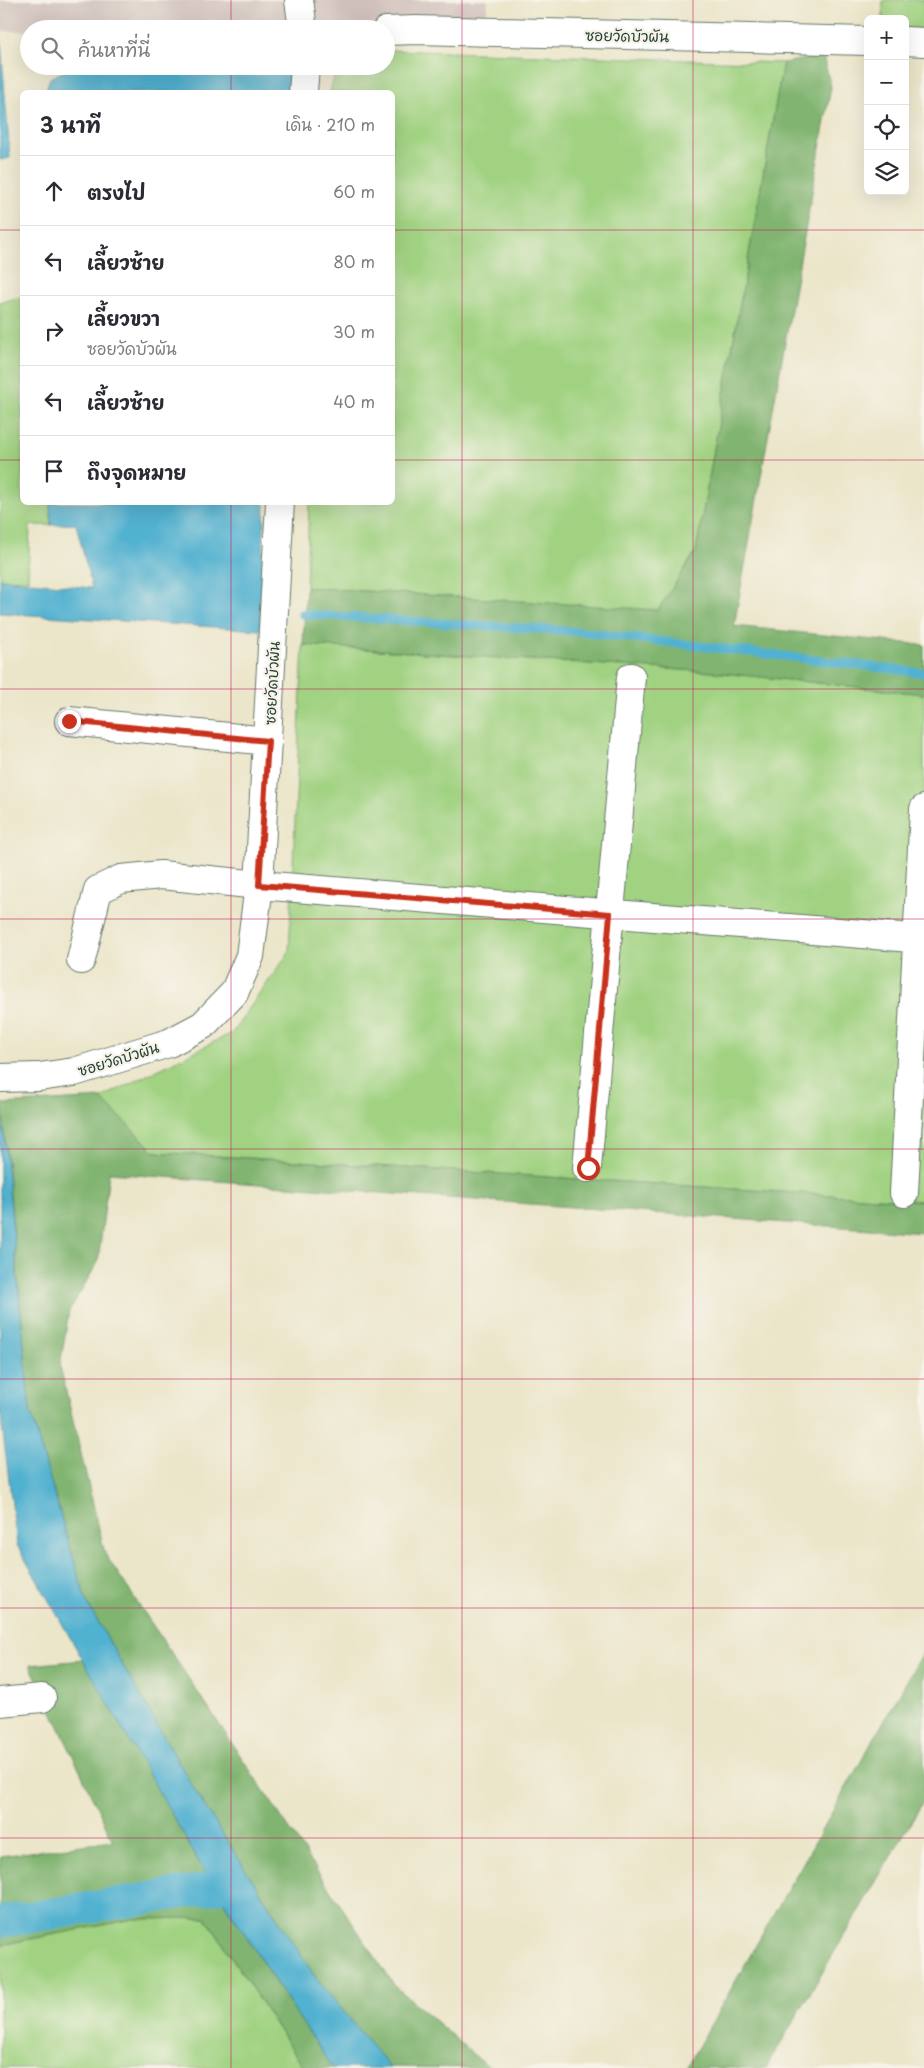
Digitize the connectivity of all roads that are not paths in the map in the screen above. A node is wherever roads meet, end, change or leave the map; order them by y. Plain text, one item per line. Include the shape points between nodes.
1 (299, 0) edge
2 (302, 20) edge
3 (395, 31) edge
4 (864, 40) edge
5 (909, 41) edge
6 (924, 42) edge
7 (305, 75) edge
8 (304, 90) edge
9 (280, 505) edge
10 (631, 677) dead end
11 (69, 721) dead end
12 (268, 741) junction
13 (924, 810) edge
14 (259, 885) junction
15 (610, 914) junction
16 (921, 939) edge
17 (81, 960) dead end
18 (0, 1078) edge
19 (588, 1168) dead end
20 (904, 1193) dead end
21 (42, 1698) dead end
22 (0, 1702) edge

1 - 2 street
3 - 4 street, ซอยวัดบัวผัน
5 - 6 street
7 - 8 street
9 - 12 street, ซอยวัดบัวผัน
10 - 15 street
11 - 12 street
12 - 14 street, ซอยวัดบัวผัน
13 - 16 street
14 - 15 street
14 - 17 street via 161,875 121,879 98,890
14 - 18 street, ซอยวัดบัวผัน via 250,956 234,993 203,1025 169,1043 74,1072
15 - 16 street
15 - 19 street
16 - 20 street
21 - 22 street

